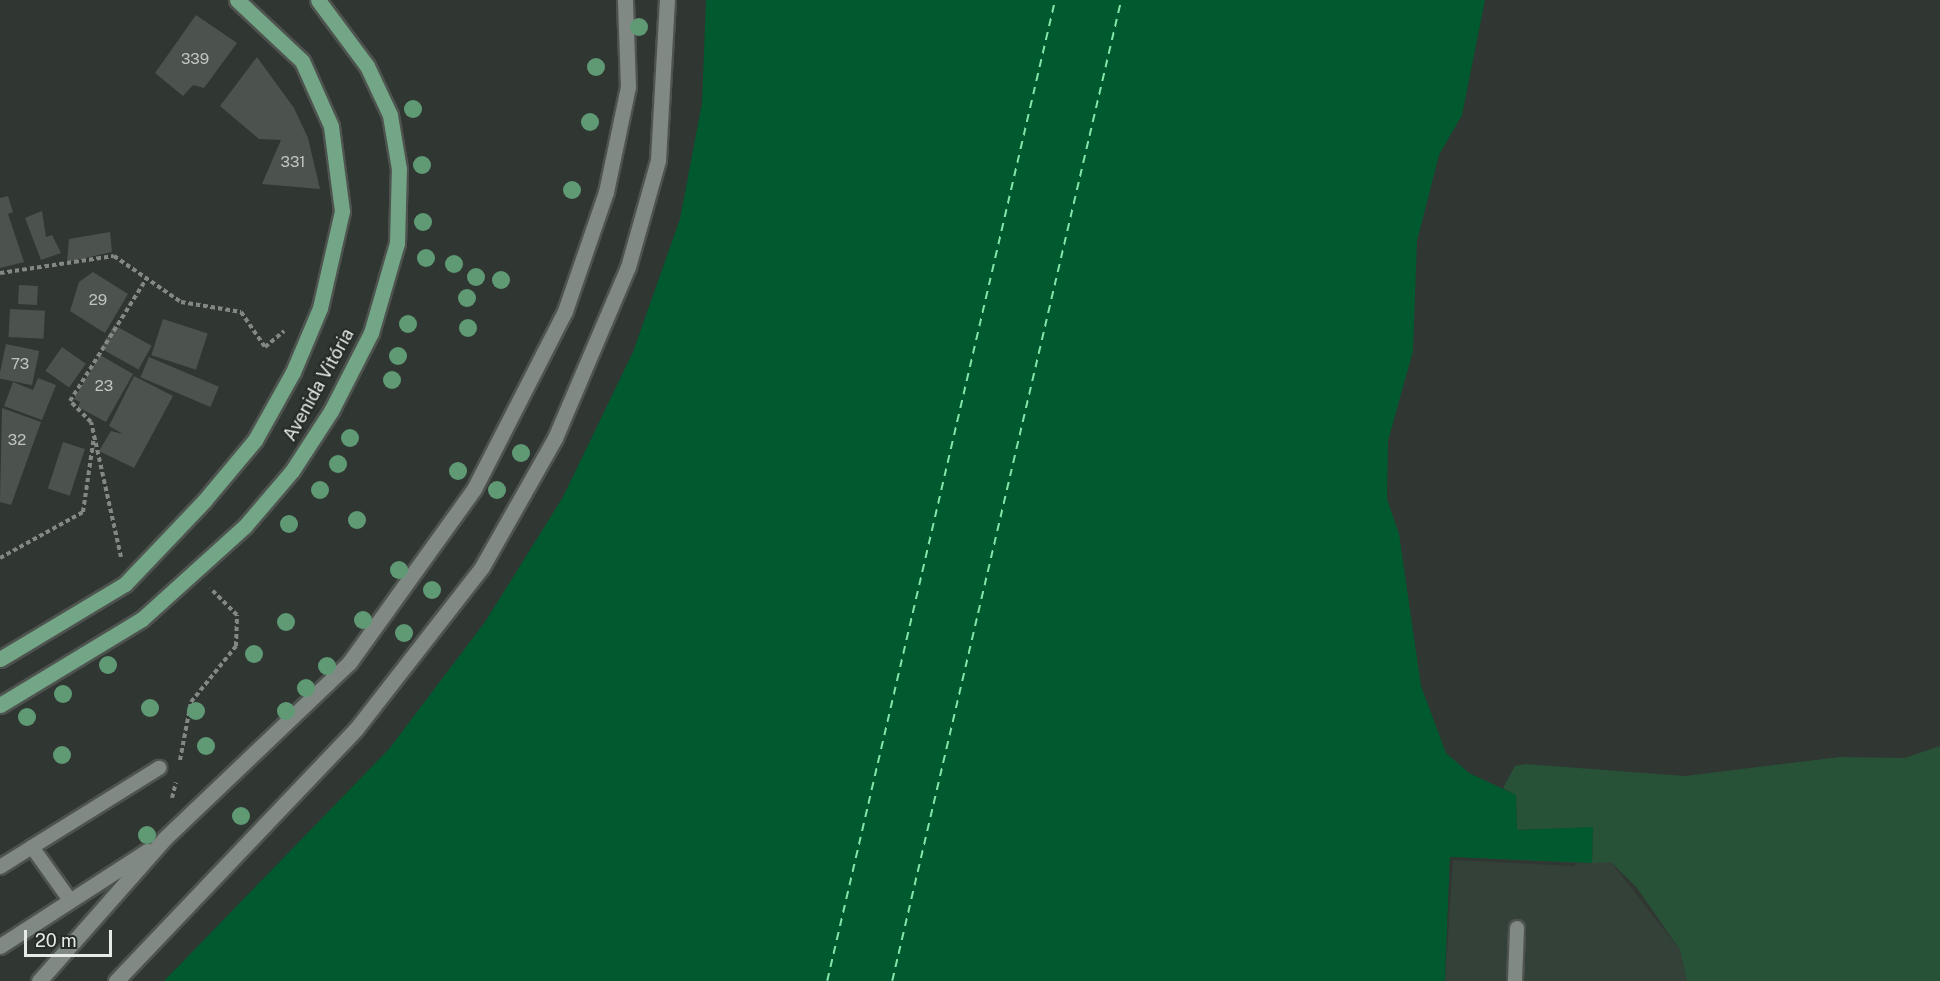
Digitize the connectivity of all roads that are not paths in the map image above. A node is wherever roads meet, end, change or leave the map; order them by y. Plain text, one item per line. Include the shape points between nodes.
1 (237, 0) edge
2 (318, 0) edge
3 (625, 0) edge
4 (667, 0) edge
5 (0, 659) edge
6 (0, 705) edge
7 (159, 768) dead end
8 (164, 839) junction
9 (32, 847) junction
10 (0, 867) edge
11 (70, 900) junction
12 (1517, 928) dead end
13 (0, 946) edge
14 (39, 981) edge
15 (116, 981) edge
16 (1515, 981) edge

1 - 5 main road, Avenida Vitória via 302,62 331,126 342,211 320,308 294,372 255,440 125,584
2 - 6 main road, Avenida Vitória via 367,66 390,115 399,169 397,243 371,333 331,411 292,471 195,572 142,619
3 - 8 main road via 628,87 606,192 565,311 474,489 349,663
4 - 15 main road via 658,160 628,267 555,438 482,567 356,729
7 - 9 lane
8 - 11 main road
8 - 14 main road
9 - 10 lane
9 - 11 lane
11 - 13 main road
12 - 16 lane

